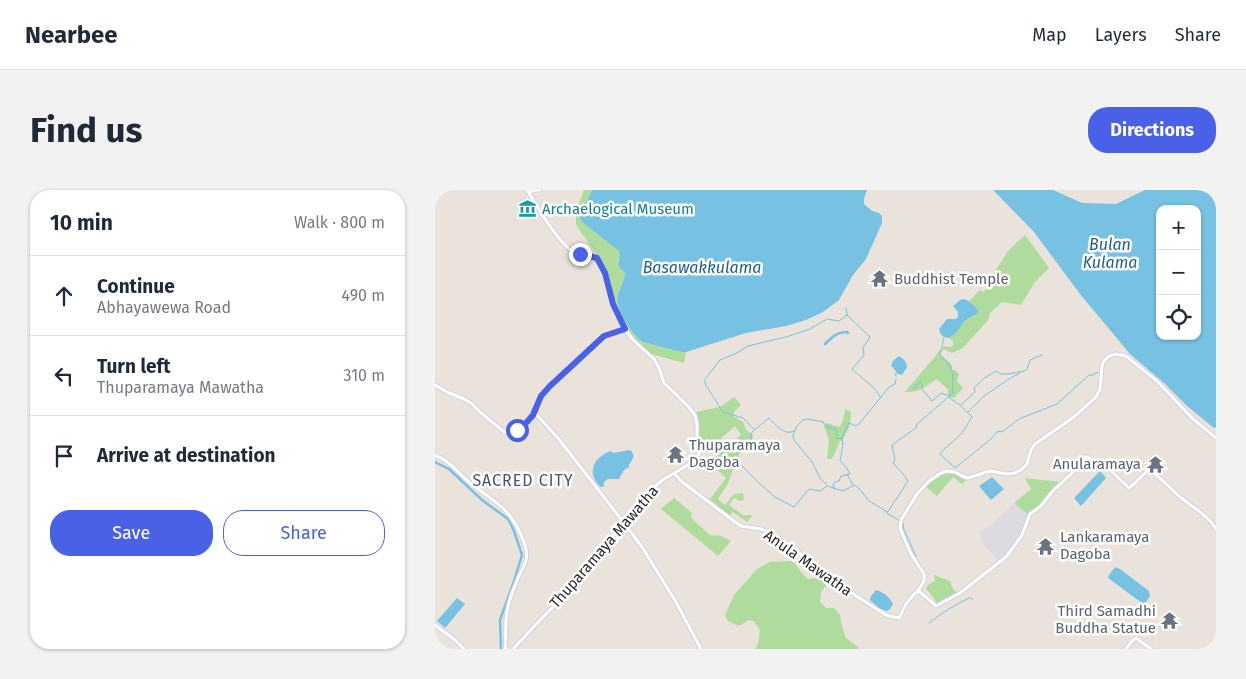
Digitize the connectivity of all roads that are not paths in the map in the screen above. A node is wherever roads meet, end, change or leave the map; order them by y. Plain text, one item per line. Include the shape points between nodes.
1 (540, 190) edge
2 (528, 192) edge
3 (625, 329) junction
4 (435, 385) edge
5 (534, 412) junction
6 (1216, 438) edge
7 (435, 455) edge
8 (674, 473) junction
9 (624, 523) junction
10 (1216, 526) edge
11 (918, 591) junction
12 (435, 625) edge
13 (464, 649) edge
14 (505, 649) edge
15 (513, 649) edge
16 (701, 649) edge
17 (1126, 649) edge
18 (1151, 649) edge

1 - 2 main road
2 - 3 main road, Thuparamaya Mawatha via 561,241 576,253 597,258
3 - 5 main road via 597,342 547,390
3 - 8 main road, Thuparamaya Mawatha via 654,359 664,383 695,417 698,456
4 - 5 main road via 469,401 507,433 520,428
5 - 9 main road
6 - 11 main road via 1191,418 1157,381 1126,356 1113,354 1103,363 1096,397 1035,444 1021,470 1007,474 990,470 968,478 949,470 921,489 901,522 900,530 924,574
7 - 14 main road via 448,462 508,513 525,546 526,561 507,613
8 - 9 main road, Thuparamaya Mawatha via 656,485
8 - 11 main road, Anula Mawatha via 732,520 741,526 771,534 886,615 899,618 905,604
9 - 15 main road, Thuparamaya Mawatha via 577,575 563,597
9 - 16 main road via 664,581
10 - 11 main road via 1151,471 1129,488 1105,465 1084,457 1030,514 1022,535 1006,558 960,593 936,606
12 - 13 main road
17 - 18 main road via 1136,638

